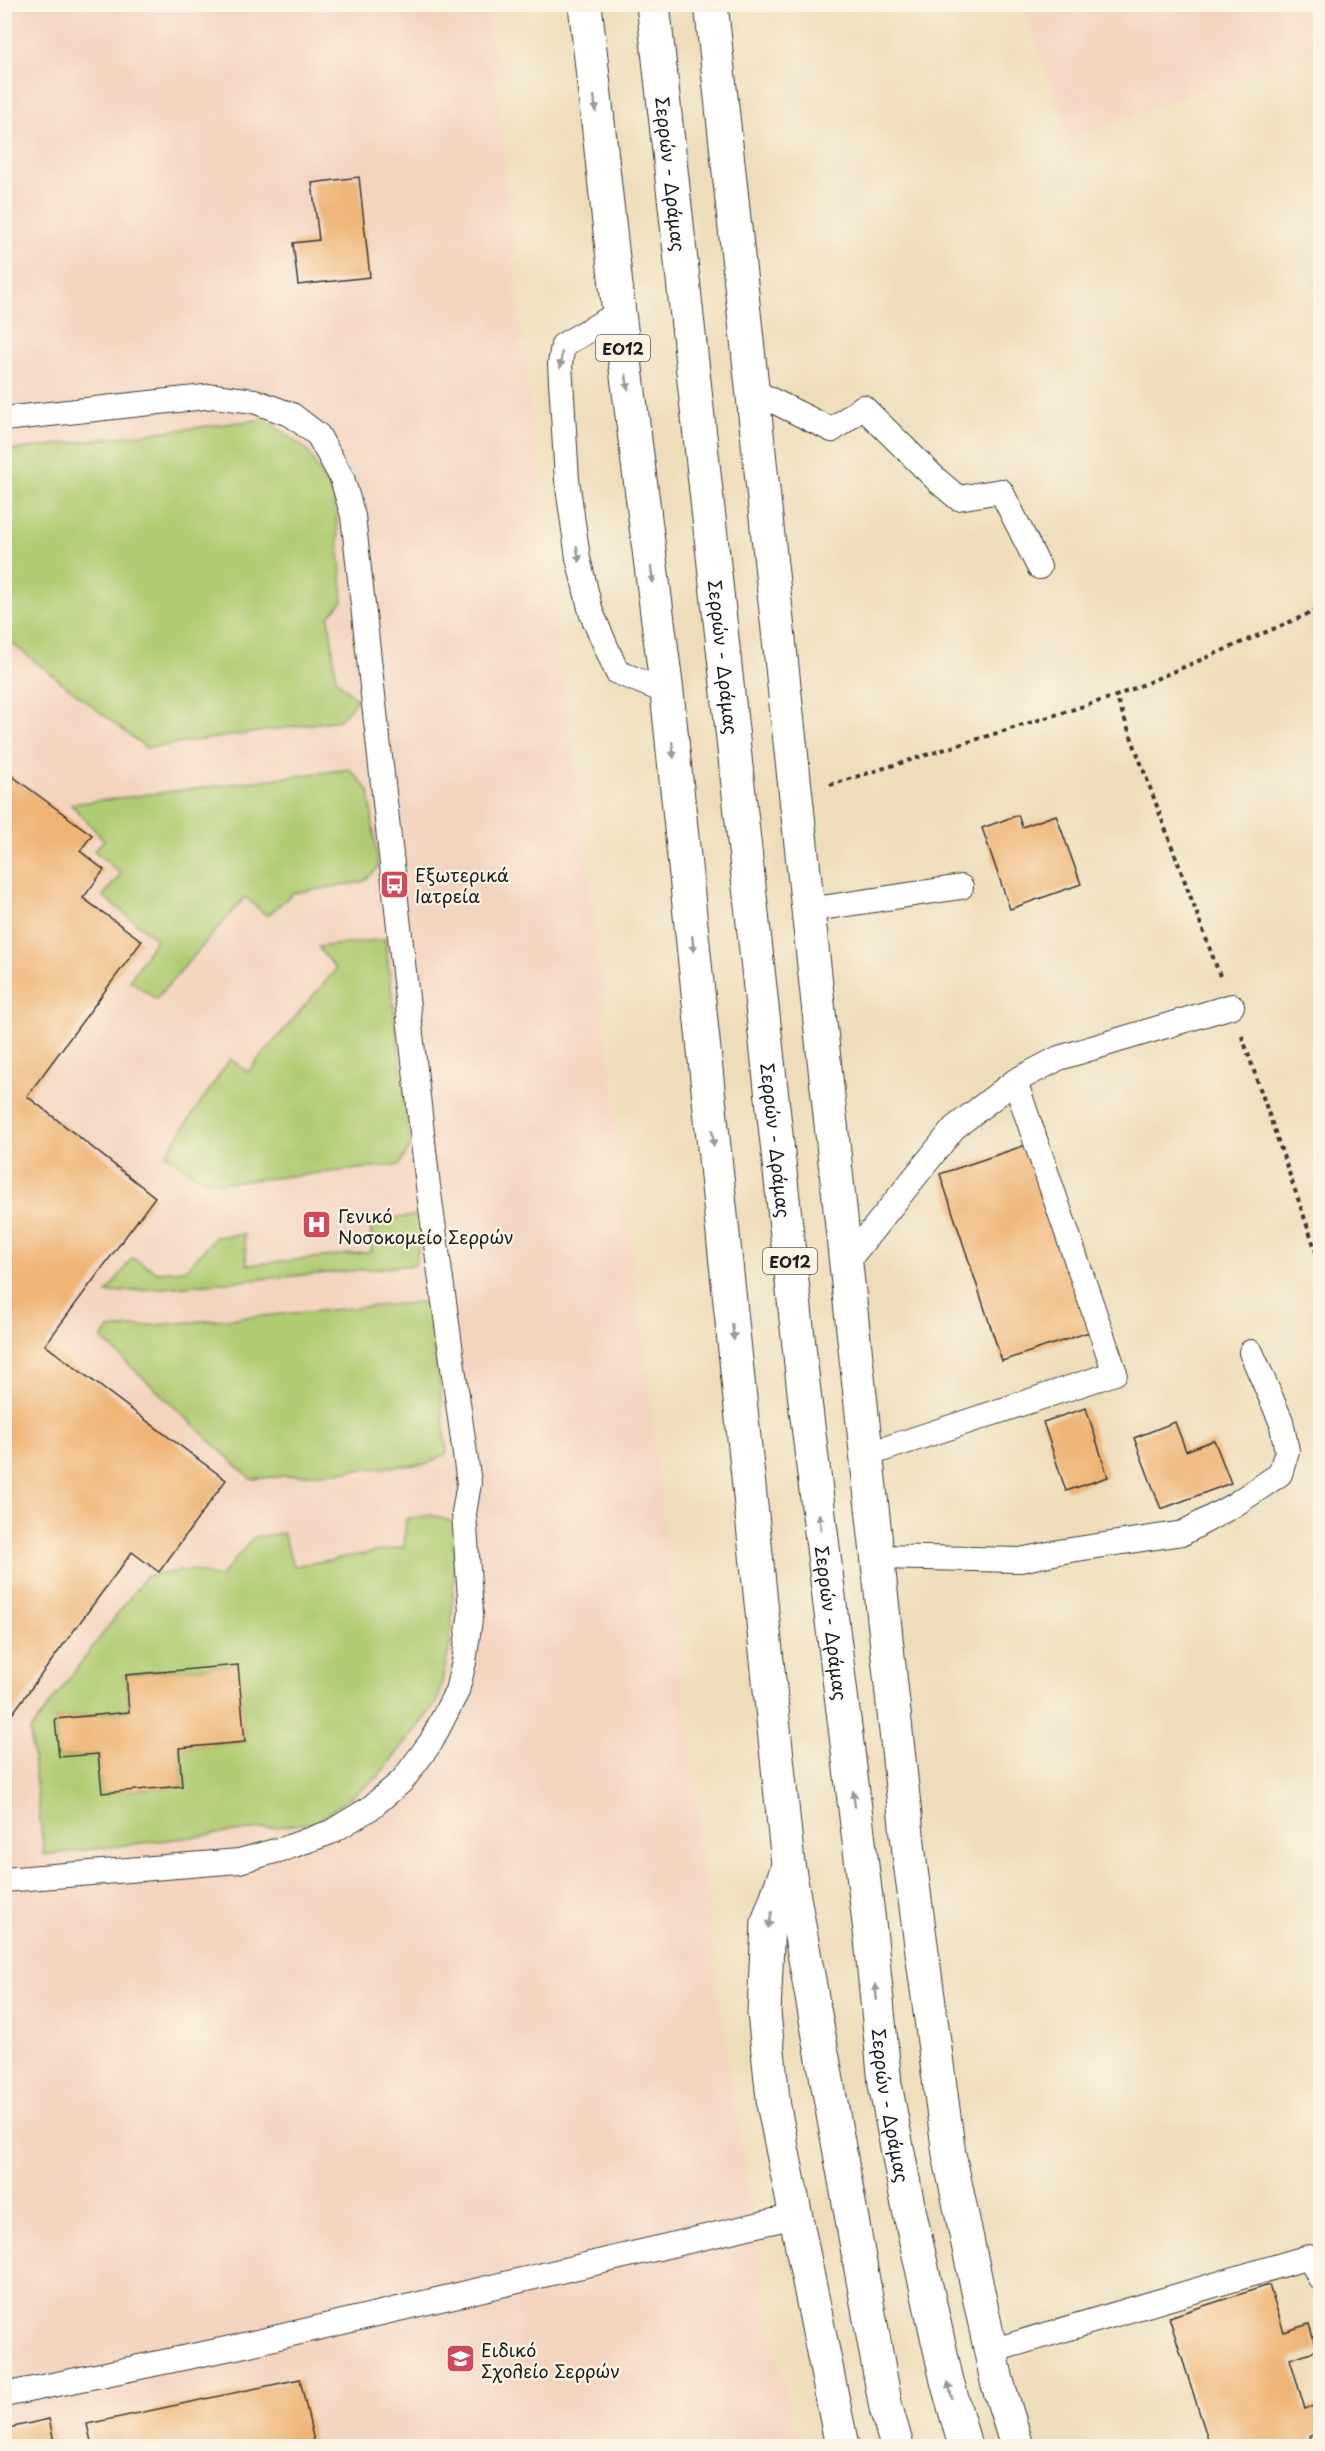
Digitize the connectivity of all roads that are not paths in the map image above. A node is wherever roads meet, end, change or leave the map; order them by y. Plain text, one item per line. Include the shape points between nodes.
1 (578, 4) edge
2 (585, 4) edge
3 (653, 4) edge
4 (678, 4) edge
5 (711, 4) edge
6 (590, 55) junction
7 (660, 67) junction
8 (619, 313) junction
9 (753, 391) junction
10 (4, 419) edge
11 (1039, 567) dead end
12 (666, 692) junction
13 (961, 887) dead end
14 (808, 910) junction
15 (1232, 1006) road end
16 (1015, 1081) junction
17 (846, 1263) junction
18 (1251, 1352) dead end
19 (866, 1455) junction
20 (877, 1557) junction
21 (788, 1864) junction
22 (4, 1880) edge
23 (795, 2216) junction
24 (1320, 2278) edge
25 (991, 2351) junction
26 (4, 2396) edge
27 (842, 2446) edge
28 (897, 2446) edge
29 (965, 2446) edge
30 (1017, 2446) edge

1 - 6 main road
2 - 6 main road, ΕΟ12
3 - 7 main road, Σερρών - Δράμας / ΕΟ12
4 - 7 main road
5 - 9 main road
6 -> 8 main road, ΕΟ12
29 -> 7 main road, Σερρών - Δράμας / ΕΟ12 via 908,2205 885,2084 805,1401
8 -> 12 main road, ΕΟ12
8 -> 12 lane via 563,345 560,364 567,480 578,558 591,612 617,672
9 - 11 lane via 832,430 863,407 958,498 1001,491
9 - 14 main road
10 - 22 lane via 214,396 254,401 292,415 318,435 342,478 353,516 428,1186 469,1483 464,1513 471,1612 457,1691 431,1742 402,1781 369,1809 331,1832 239,1861
12 -> 21 main road, ΕΟ12
13 - 14 lane
14 - 17 main road
15 - 16 lane via 1059,1058
16 - 17 lane via 954,1128
16 - 19 lane via 1115,1373
17 - 19 main road
18 - 20 lane via 1281,1421 1287,1451 1280,1474 1183,1533 1020,1560
19 - 20 main road
20 - 25 main road via 910,1862 949,2154
21 -> 23 main road via 768,1922 764,2013 774,2108
21 - 28 main road, ΕΟ12 via 886,2408
23 - 26 lane via 236,2348
23 - 27 main road
24 - 25 lane via 1309,2257
25 - 30 main road

